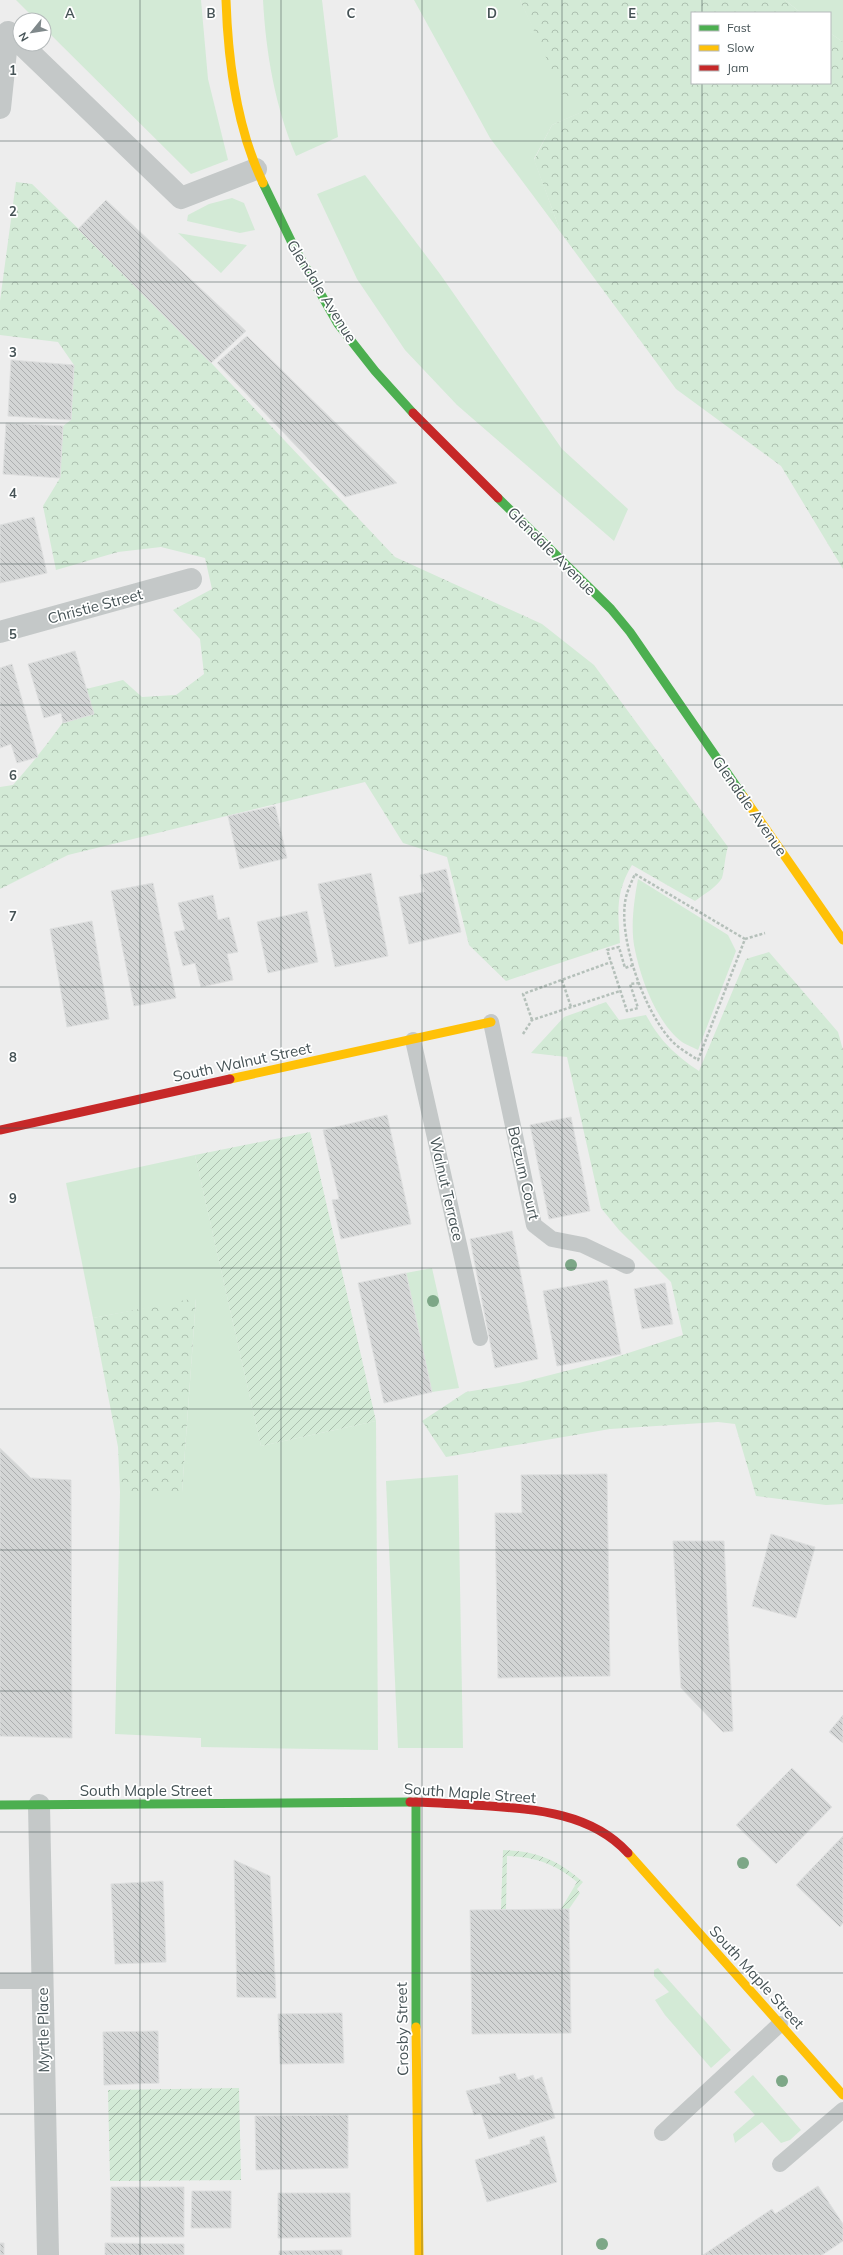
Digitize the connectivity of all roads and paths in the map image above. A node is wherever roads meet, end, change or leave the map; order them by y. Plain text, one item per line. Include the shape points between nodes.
1 (226, 0) edge
2 (13, 52) edge
3 (29, 52) edge
4 (0, 108) edge
5 (256, 169) junction
6 (191, 579) dead end
7 (0, 632) edge
8 (764, 933) dead end
9 (745, 939) junction
10 (843, 940) edge
11 (611, 962) junction
12 (633, 965) junction
13 (562, 980) junction
14 (639, 983) junction
15 (620, 991) junction
16 (571, 1008) junction
17 (491, 1022) joint
18 (413, 1040) junction
19 (0, 1130) edge
20 (627, 1266) dead end
21 (480, 1338) dead end
22 (416, 1802) junction
23 (0, 1805) edge
24 (39, 1805) junction
25 (0, 1980) edge
26 (42, 1981) junction
27 (780, 2024) junction
28 (843, 2095) edge
29 (843, 2110) edge
30 (662, 2133) dead end
31 (780, 2164) dead end
32 (48, 2255) edge
33 (419, 2255) edge

1 - 5 street, Glendale Avenue via 227,32 237,105
2 - 4 street
3 - 5 street via 181,198
5 - 10 street, Glendale Avenue via 294,247 338,324 415,416 611,609 630,632
6 - 7 street, Christie Street
8 - 9 path
9 - 12 path via 635,874 626,897 625,913 626,939
9 - 14 path via 698,1060 666,1034
11 - 12 path via 607,950 619,947 625,968
11 - 13 path
11 - 15 path
12 - 14 path
13 - 16 path
13 - 16 path via 523,994 532,1020
14 - 15 path via 630,984 638,1008 627,1011
15 - 16 path
17 - 18 street, South Walnut Street
17 - 20 lane, Botzum Court via 534,1225 552,1239 583,1245
18 - 19 street, South Walnut Street
18 - 21 lane, Walnut Terrace
22 - 24 street, South Maple Street
22 - 27 street, South Maple Street via 535,1809 584,1822 621,1846
22 - 33 street, Crosby Street
23 - 24 street, South Maple Street
24 - 26 street, Myrtle Place
25 - 26 lane
26 - 32 street, Myrtle Place
27 - 28 street, South Maple Street
27 - 30 lane
29 - 31 lane

